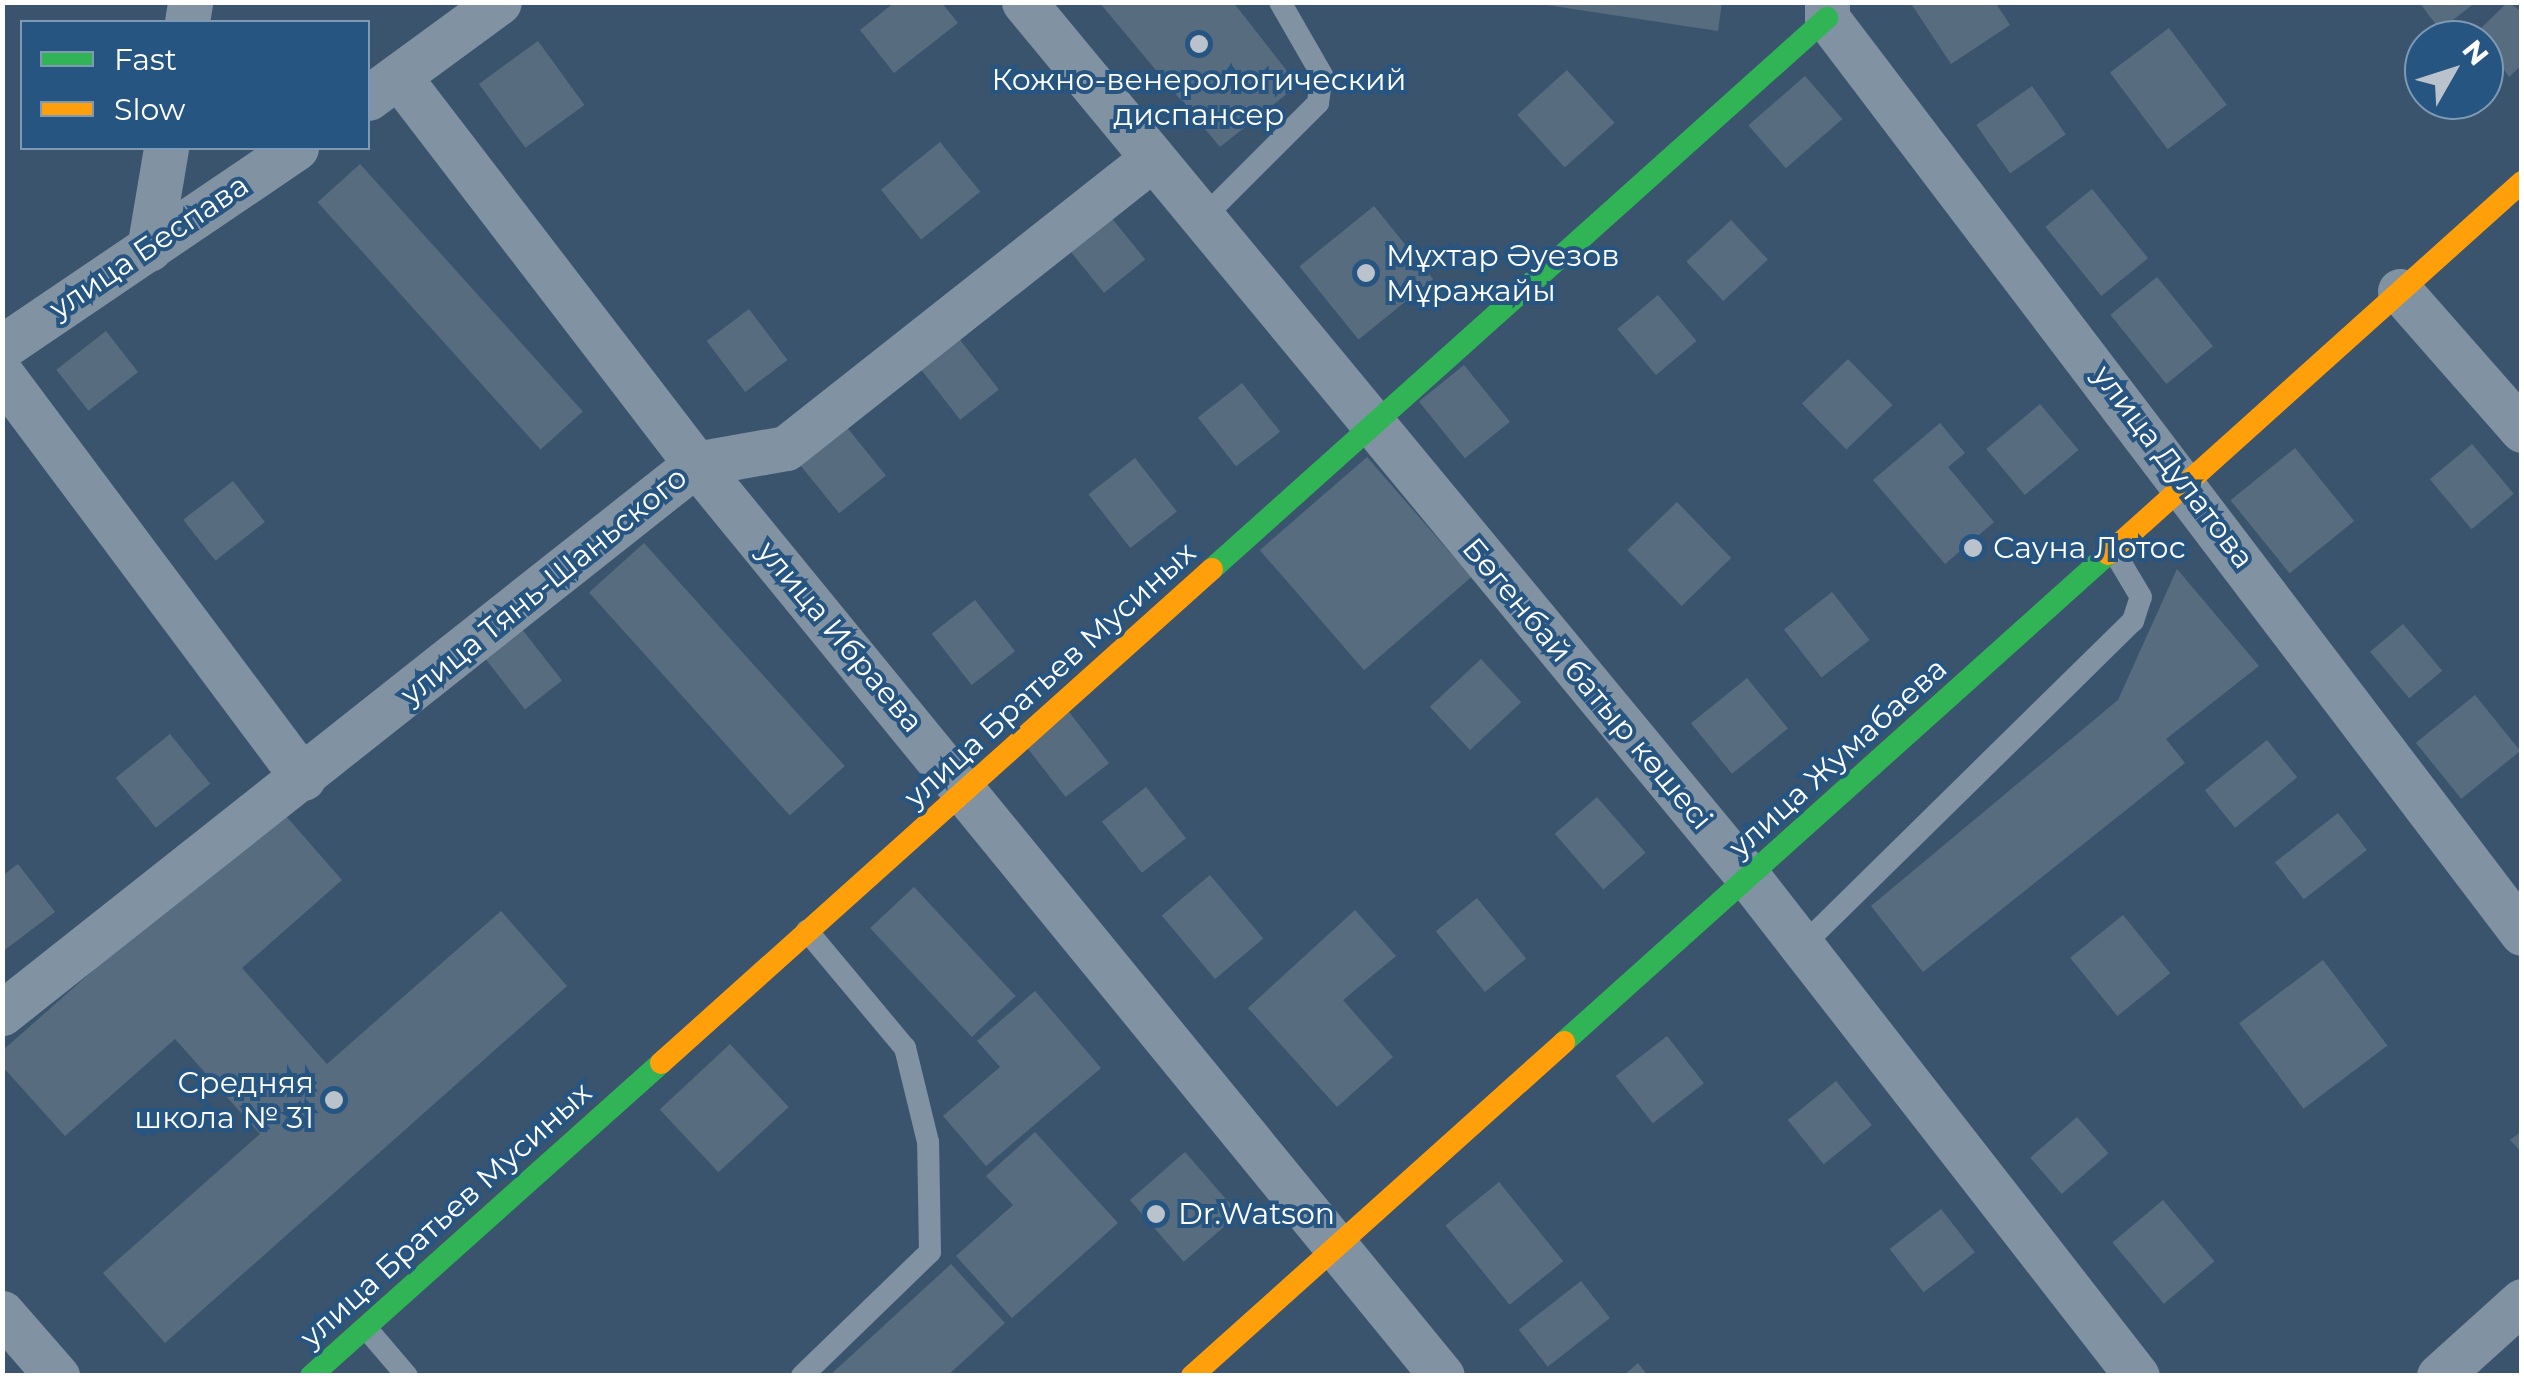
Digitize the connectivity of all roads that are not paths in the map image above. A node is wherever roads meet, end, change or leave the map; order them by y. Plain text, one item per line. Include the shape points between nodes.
1 (499, 2) edge
2 (1024, 2) edge
3 (1280, 2) edge
4 (1827, 10) edge
5 (383, 88) edge
6 (166, 150) edge
7 (293, 150) edge
8 (1150, 161) junction
9 (2522, 182) edge
10 (1200, 221) junction
11 (149, 249) junction
12 (2400, 291) junction
13 (2, 347) edge
14 (2, 375) edge
15 (1371, 428) junction
16 (2522, 430) edge
17 (696, 464) junction
18 (2187, 484) junction
19 (2114, 550) junction
20 (303, 778) junction
21 (967, 789) junction
22 (1750, 878) junction
23 (807, 931) junction
24 (2522, 933) edge
25 (1802, 946) junction
26 (2, 1013) edge
27 (1339, 1246) junction
28 (2522, 1300) edge
29 (2, 1313) edge
30 (366, 1328) junction
31 (57, 1376) edge
32 (310, 1376) edge
33 (407, 1376) edge
34 (802, 1376) edge
35 (1192, 1376) edge
36 (1442, 1376) edge
37 (2138, 1376) edge
38 (2439, 1376) edge

1 - 5 street
2 - 8 street, Бөгенбай батыр көшесі
3 - 10 lane via 1322,74 1318,103
4 - 15 street, улица Братьев Мусиных
4 - 18 street, улица Дулатова
5 - 17 street, улица Ибраева
6 - 11 street
7 - 11 street, улица Беспава
8 - 10 street, Бөгенбай батыр көшесі
8 - 17 street, улица Тянь-Шаньского via 786,448
9 - 12 street, улица Жумабаева
10 - 15 street, Бөгенбай батыр көшесі
11 - 13 street, улица Беспава
12 - 16 street
12 - 18 street, улица Жумабаева
14 - 20 street
15 - 21 street, улица Братьев Мусиных
15 - 22 street, Бөгенбай батыр көшесі
17 - 20 street, улица Тянь-Шаньского
17 - 21 street, улица Ибраева
18 - 19 street, улица Жумабаева
18 - 24 street, улица Дулатова
19 - 22 street, улица Жумабаева
19 - 25 lane via 2141,597 2133,622
20 - 26 street, улица Тянь-Шаньского
21 - 23 street, улица Братьев Мусиных
21 - 27 street, улица Ибраева
22 - 25 street, Бөгенбай батыр көшесі
22 - 27 street, улица Жумабаева
23 - 30 street, улица Братьев Мусиных
23 - 34 lane via 905,1048 928,1142 930,1252
25 - 37 street, Бөгенбай батыр көшесі
27 - 35 street, улица Жумабаева
27 - 36 street, улица Ибраева
28 - 38 street
29 - 31 street
30 - 32 street, улица Братьев Мусиных
30 - 33 lane

